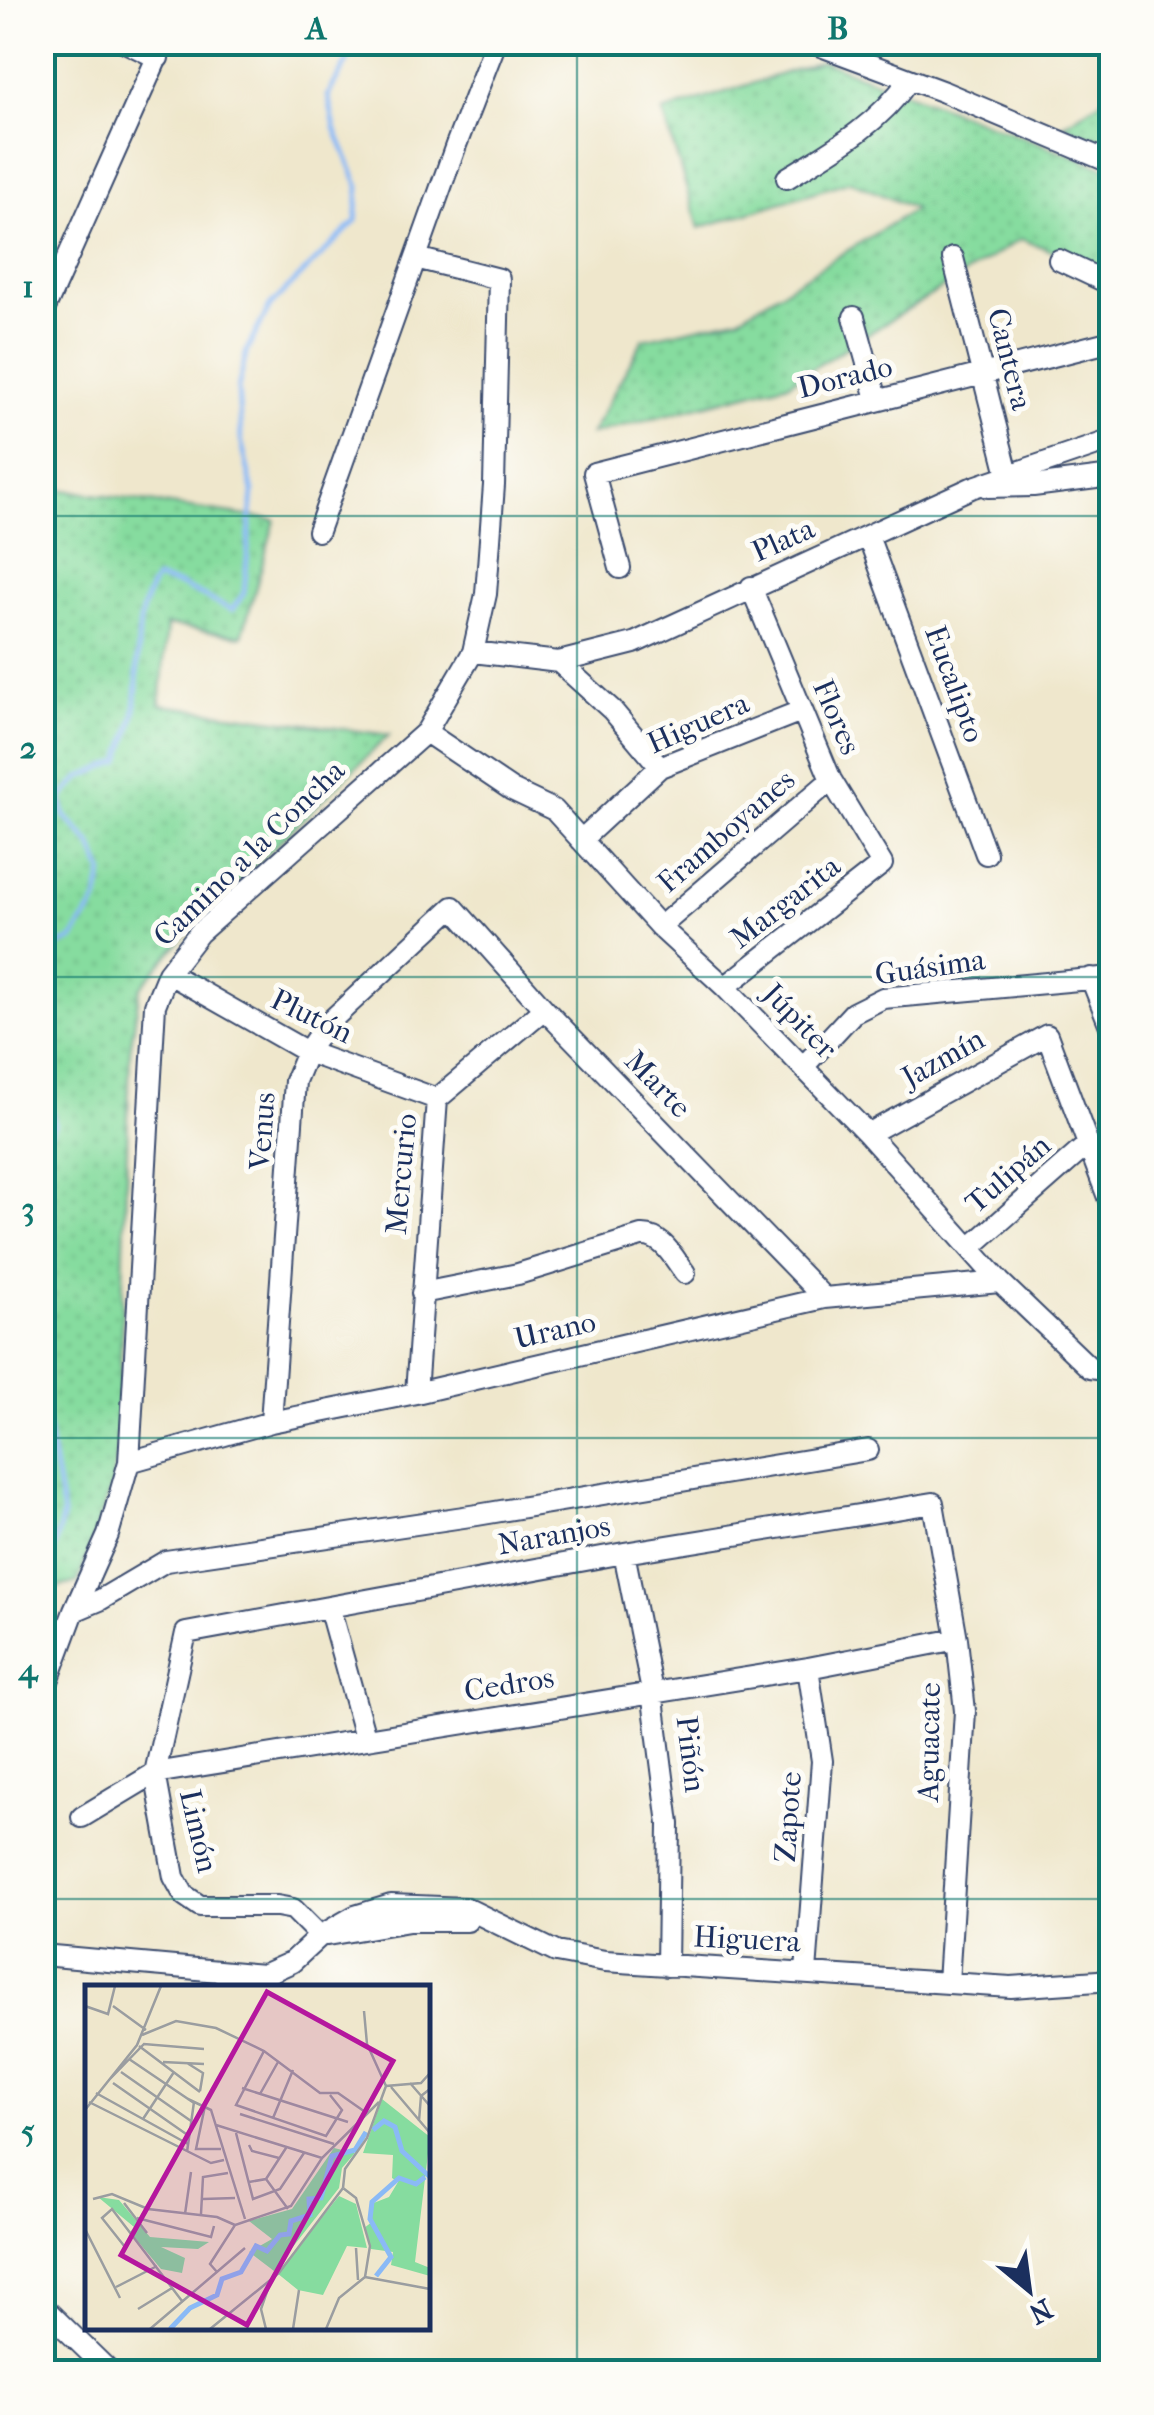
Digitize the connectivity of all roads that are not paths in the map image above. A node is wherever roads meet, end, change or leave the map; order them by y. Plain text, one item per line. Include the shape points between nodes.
1 (126, 42) edge
2 (496, 42) edge
3 (810, 42) edge
4 (875, 42) edge
5 (161, 50) edge
6 (861, 62) junction
7 (909, 80) junction
8 (1112, 163) edge
9 (787, 178) dead end
10 (416, 258) junction
11 (953, 258) dead end
12 (1058, 260) dead end
13 (1112, 285) edge
14 (42, 315) edge
15 (854, 316) dead end
16 (1112, 341) edge
17 (983, 375) junction
18 (877, 398) junction
19 (1112, 440) edge
20 (1008, 474) junction
21 (1112, 476) edge
22 (971, 488) junction
23 (318, 530) dead end
24 (868, 536) junction
25 (620, 568) dead end
26 (751, 587) junction
27 (474, 652) junction
28 (559, 662) junction
29 (801, 711) junction
30 (426, 732) junction
31 (660, 767) junction
32 (831, 780) junction
33 (581, 840) junction
34 (986, 854) dead end
35 (882, 864) joint
36 (453, 907) joint
37 (660, 927) junction
38 (168, 973) junction
39 (1101, 978) edge
40 (725, 987) junction
41 (544, 1009) junction
42 (1112, 1030) edge
43 (307, 1052) junction
44 (802, 1067) junction
45 (437, 1099) junction
46 (868, 1134) junction
47 (1086, 1145) junction
48 (1112, 1208) edge
49 (970, 1248) junction
50 (685, 1272) dead end
51 (1000, 1282) junction
52 (422, 1293) junction
53 (824, 1298) junction
54 (1112, 1371) edge
55 (416, 1393) junction
56 (271, 1422) junction
57 (868, 1450) dead end
58 (129, 1462) junction
59 (933, 1503) joint
60 (624, 1553) junction
61 (329, 1607) junction
62 (74, 1611) junction
63 (186, 1633) joint
64 (957, 1639) junction
65 (808, 1668) junction
66 (652, 1691) junction
67 (42, 1698) edge
68 (365, 1737) junction
69 (155, 1773) junction
70 (82, 1818) dead end
71 (320, 1936) junction
72 (42, 1955) edge
73 (667, 1966) junction
74 (806, 1972) junction
75 (1112, 1980) edge
76 (948, 1984) junction
77 (42, 2306) edge
78 (110, 2372) edge

1 - 5 street
2 - 10 street
3 - 6 street
4 - 6 street
5 - 14 street
6 - 7 street
7 - 8 street
7 - 9 street via 853,138
10 - 23 street
10 - 27 street, Camino a la Concha via 499,279 494,486
11 - 17 street, Cantera
12 - 13 street
15 - 18 street
16 - 17 street, Dorado
17 - 18 street, Dorado
17 - 20 street, Cantera
18 - 25 street, Dorado via 594,473
19 - 20 street, Plata
20 - 22 street, Plata
21 - 22 street
22 - 24 street, Plata
24 - 26 street, Plata
24 - 34 street, Eucalipto
26 - 28 street, Plata via 634,643
26 - 29 street, Flores
27 - 28 street, Plata
27 - 30 street, Camino a la Concha
28 - 31 street
29 - 31 street, Higuera
29 - 32 street, Flores
30 - 33 street, Júpiter via 554,810
30 - 38 street, Camino a la Concha via 199,934
31 - 33 street, Higuera
32 - 35 street, Flores
32 - 37 street, Framboyanes
33 - 37 street, Júpiter
35 - 40 street, Margarita
36 - 41 street, Marte
36 - 43 street, Venus via 324,1027
37 - 40 street, Júpiter
38 - 43 street, Plutón
38 - 58 street, Camino a la Concha via 155,1006
39 - 42 street
39 - 44 street, Guásima via 883,998 852,1014
40 - 44 street, Júpiter
41 - 45 street, Mercurio
41 - 53 street, Marte
43 - 45 street, Plutón
43 - 56 street, Venus via 295,1081
44 - 46 street, Júpiter
45 - 52 street, Mercurio
46 - 47 street, Jazmín via 1046,1035
46 - 49 street, Júpiter
47 - 48 street
47 - 49 street, Tulipán
49 - 51 street, Júpiter
50 - 52 street via 652,1235 518,1274
51 - 53 street, Urano
51 - 54 street, Júpiter via 1090,1368
52 - 55 street, Mercurio
53 - 55 street, Urano
55 - 56 street, Urano
56 - 58 street, Urano
57 - 62 street via 166,1561
58 - 62 street, Camino a la Concha via 108,1535
59 - 60 street, Naranjos
59 - 64 street, Aguacate
60 - 61 street, Naranjos
60 - 66 street, Piñón
61 - 63 street, Naranjos
61 - 68 street
62 - 67 street, Camino a la Concha
63 - 69 street, Limón
64 - 65 street, Cedros
64 - 76 street, Aguacate via 965,1710
65 - 66 street, Cedros
65 - 74 street, Zapote via 822,1762
66 - 68 street, Cedros
66 - 73 street, Piñón via 669,1824
68 - 69 street, Cedros
69 - 70 street, Cedros
69 - 71 street, Limón via 174,1877 184,1895 200,1906 292,1909
71 - 72 street, Higuera via 292,1962 264,1975
71 - 73 street, Higuera via 391,1905 466,1908 556,1952
73 - 74 street, Higuera
74 - 76 street, Higuera
75 - 76 street, Higuera
77 - 78 street

